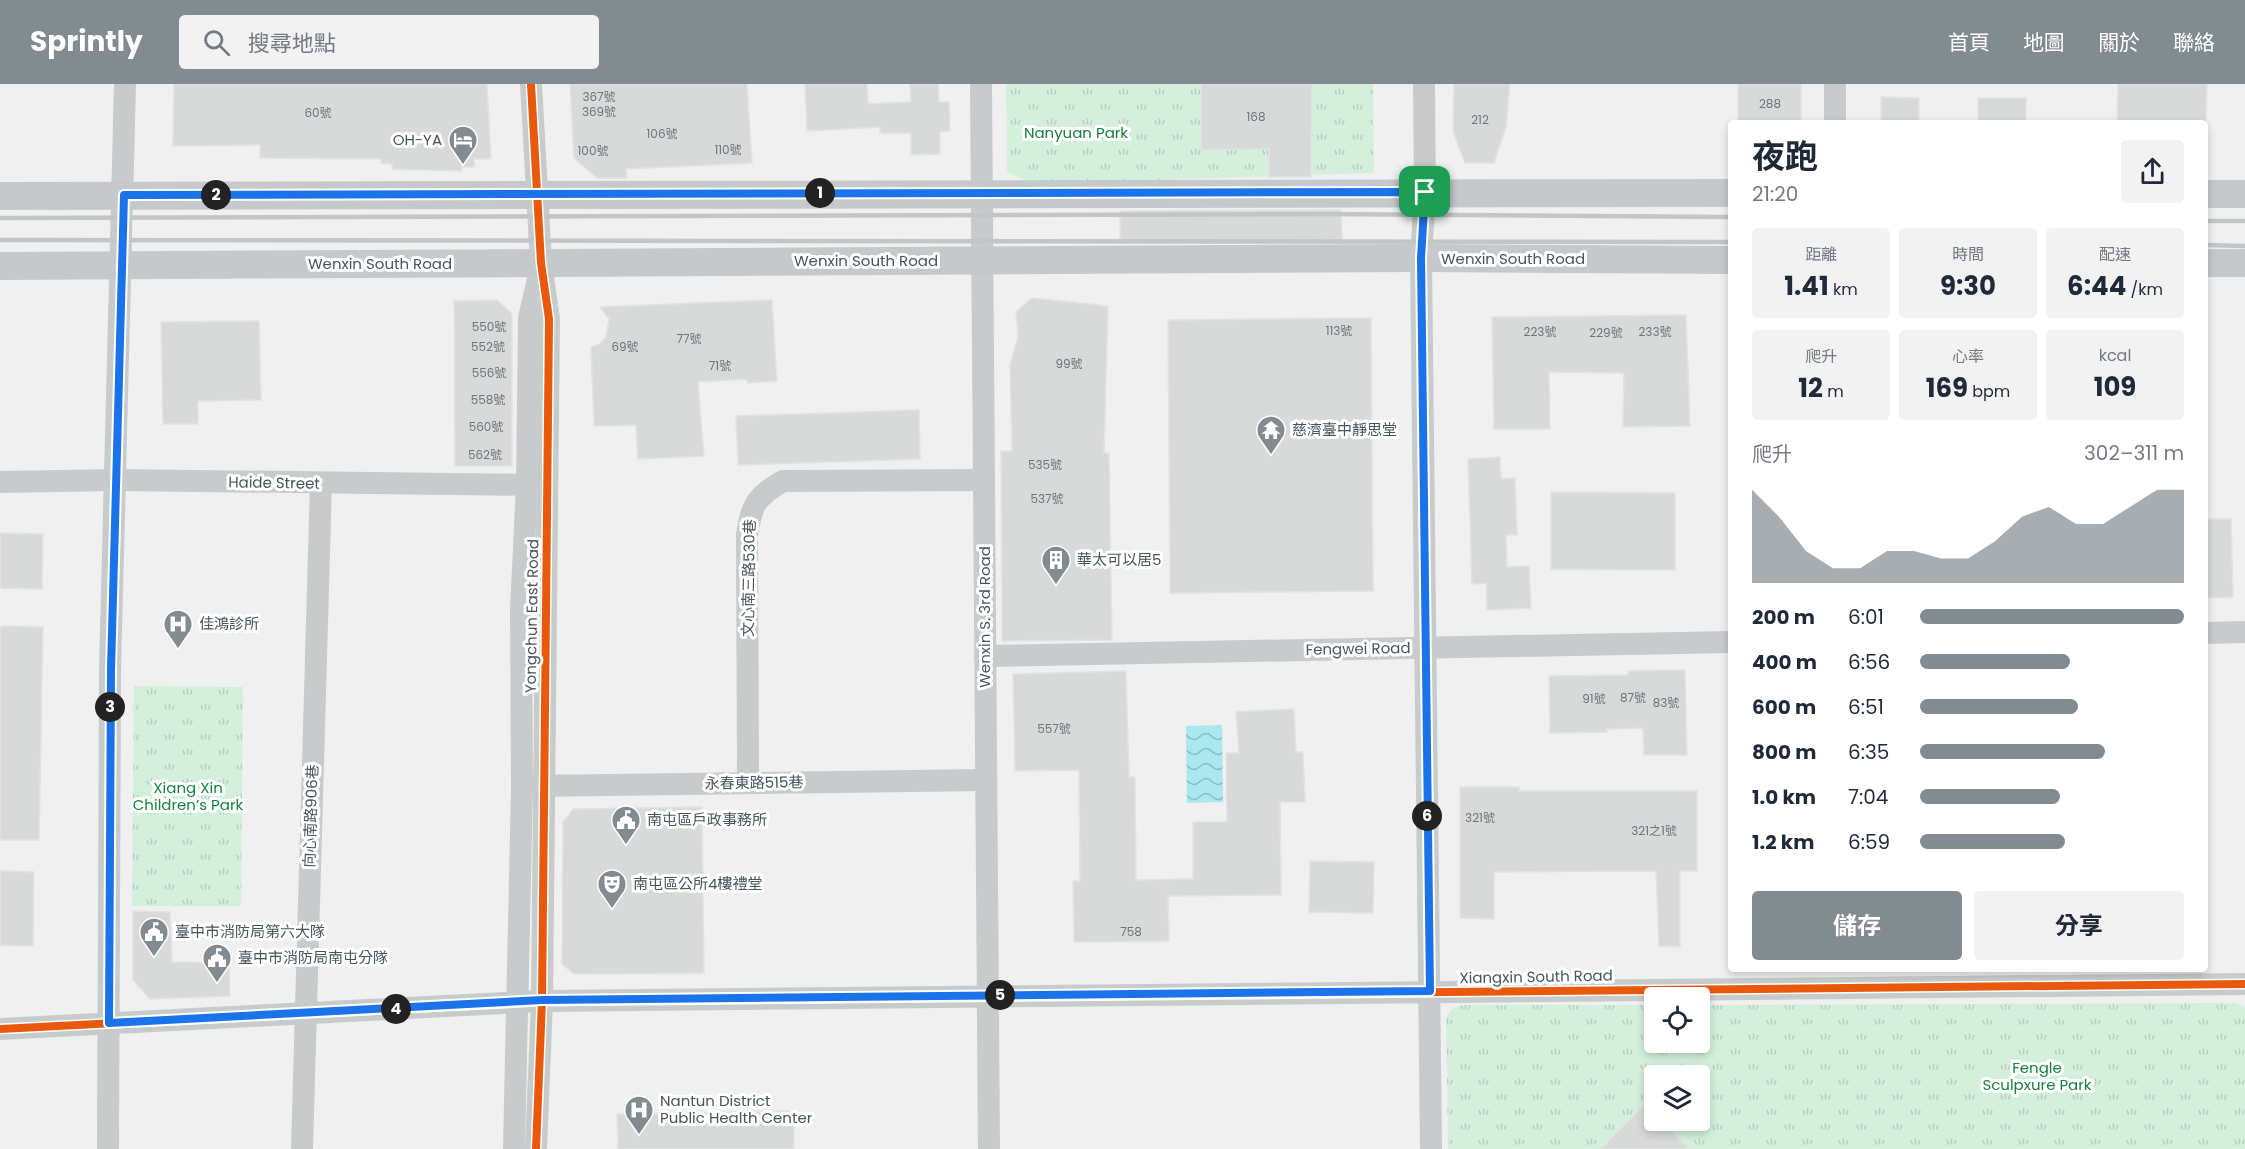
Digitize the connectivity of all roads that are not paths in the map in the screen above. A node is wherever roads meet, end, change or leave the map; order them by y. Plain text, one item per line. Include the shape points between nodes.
1 (125, 84) edge
2 (531, 84) edge
3 (981, 84) edge
4 (1424, 84) edge
5 (1835, 84) edge
6 (1835, 120) edge
7 (1425, 192) junction
8 (982, 193) junction
9 (1728, 193) edge
10 (537, 194) junction
11 (2208, 194) edge
12 (2245, 194) edge
13 (124, 195) junction
14 (0, 196) edge
15 (1421, 258) junction
16 (1728, 260) edge
17 (983, 261) junction
18 (541, 263) junction
19 (2208, 263) edge
20 (2245, 263) edge
21 (0, 266) edge
22 (123, 266) junction
23 (116, 480) junction
24 (984, 480) junction
25 (0, 482) edge
26 (321, 483) junction
27 (537, 485) junction
28 (2245, 632) edge
29 (2208, 633) edge
30 (1728, 642) edge
31 (1425, 648) junction
32 (986, 656) junction
33 (986, 780) junction
34 (748, 783) junction
35 (533, 786) junction
36 (1887, 978) edge
37 (2245, 984) edge
38 (1430, 991) junction
39 (988, 995) junction
40 (542, 1000) junction
41 (517, 1002) junction
42 (306, 1013) junction
43 (109, 1023) junction
44 (0, 1029) edge
45 (108, 1149) edge
46 (302, 1149) edge
47 (513, 1149) edge
48 (536, 1149) edge
49 (989, 1149) edge
50 (1431, 1149) edge

1 - 13 street
2 - 10 street, Yongchun East Road
3 - 8 street, Wenxin S. 3rd Road
4 - 7 street
5 - 6 street
7 - 8 main road
7 - 9 main road
7 - 15 street
8 - 10 main road
8 - 17 street, Wenxin S. 3rd Road
10 - 13 main road
10 - 18 street, Yongchun East Road
11 - 12 main road
13 - 14 main road
13 - 22 street
15 - 16 main road, Wenxin South Road
15 - 17 main road, Wenxin South Road
15 - 31 street
17 - 18 main road, Wenxin South Road
17 - 24 street, Wenxin S. 3rd Road
18 - 22 main road, Wenxin South Road
18 - 27 street, Yongchun East Road via 529,318
19 - 20 main road
21 - 22 main road, Wenxin South Road
22 - 23 street
23 - 25 street, Haide Street
23 - 26 street, Haide Street
23 - 43 street
24 - 32 street, Wenxin S. 3rd Road
24 - 34 street, 文心南三路530巷 via 783,481 761,494 751,510 747,535
26 - 27 street, Haide Street
26 - 42 street, 向心南路906巷
27 - 35 street, Yongchun East Road
28 - 29 street
30 - 31 street, Fengwei Road
31 - 32 street, Fengwei Road
31 - 38 street
32 - 33 street, Wenxin S. 3rd Road
33 - 34 street, 永春東路515巷
33 - 39 street, Wenxin S. 3rd Road
34 - 35 street, 永春東路515巷
35 - 40 street, Yongchun East Road
35 - 41 street, Yongchun East Road
36 - 37 street, Xiangxin South Road
36 - 38 street, Xiangxin South Road
38 - 39 street, Xiangxin South Road
38 - 50 street
39 - 40 street, Xiangxin South Road
39 - 49 street, Wenxin S. 3rd Road
40 - 41 street, Xiangxin South Road
40 - 48 street, Yongchun East Road
41 - 42 street, Xiangxin South Road
41 - 47 street, Yongchun East Road
42 - 43 street, Xiangxin South Road
42 - 46 street, 向心南路906巷
43 - 44 street, Xiangxin South Road
43 - 45 street

